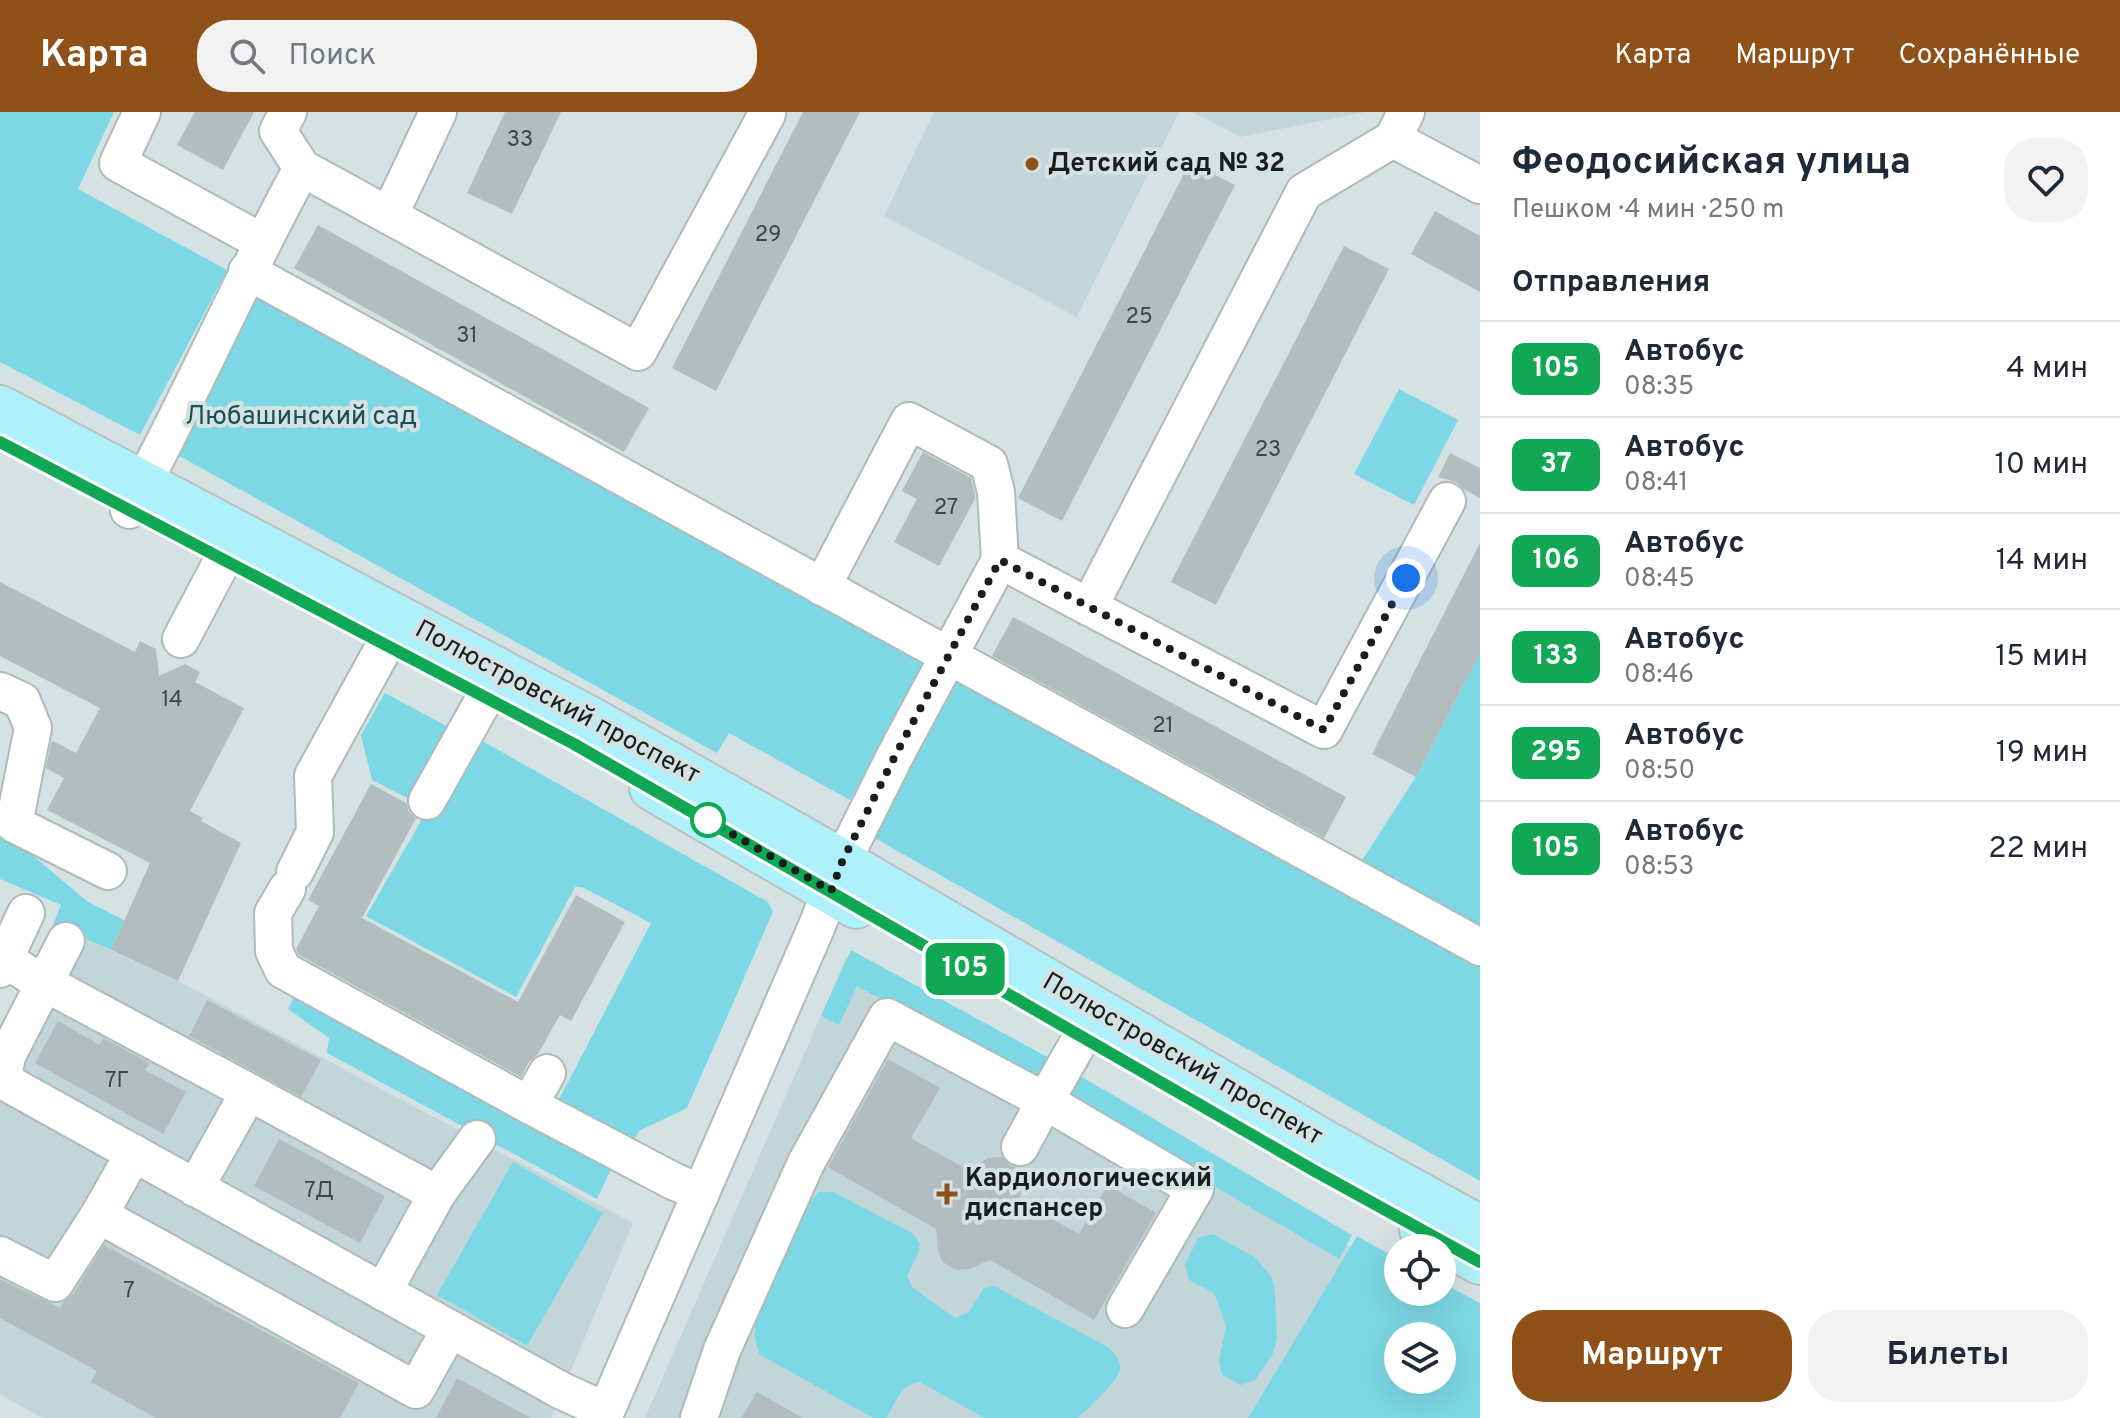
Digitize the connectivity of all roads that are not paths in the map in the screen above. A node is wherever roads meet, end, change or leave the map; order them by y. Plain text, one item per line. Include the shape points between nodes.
1 (142, 112) edge
2 (288, 112) edge
3 (438, 112) edge
4 (767, 114) dead end
5 (1399, 125) edge
6 (302, 168) junction
7 (1480, 185) edge
8 (389, 216) junction
9 (254, 257) junction
10 (0, 408) edge
11 (0, 442) edge
12 (136, 497) junction
13 (1447, 501) dead end
14 (230, 546) junction
15 (1000, 560) junction
16 (822, 587) junction
17 (1089, 607) junction
18 (392, 631) junction
19 (181, 639) dead end
20 (949, 656) junction
21 (492, 684) junction
22 (0, 691) edge
23 (427, 801) dead end
24 (108, 871) dead end
25 (837, 876) junction
26 (26, 913) dead end
27 (66, 941) dead end
28 (1480, 947) edge
29 (2, 964) edge
30 (44, 981) junction
31 (1090, 1024) junction
32 (547, 1073) dead end
33 (4, 1092) edge
34 (249, 1092) junction
35 (1045, 1101) junction
36 (529, 1105) junction
37 (477, 1139) dead end
38 (1020, 1147) dead end
39 (134, 1153) junction
40 (195, 1188) junction
41 (701, 1193) junction
42 (437, 1194) junction
43 (99, 1215) junction
44 (1480, 1228) edge
45 (0, 1255) edge
46 (1480, 1262) edge
47 (383, 1292) junction
48 (1125, 1309) dead end
49 (450, 1329) junction
50 (604, 1414) edge
51 (699, 1418) edge

1 - 9 street via 118,163
2 - 6 street via 278,131
3 - 8 street
4 - 8 street via 638,352
5 - 7 street
5 - 17 street via 1304,192
6 - 8 street
6 - 9 street
9 - 12 street
9 - 16 street
10 - 12 main road, Полюстровский проспект
11 - 12 main road, Полюстровский проспект
12 - 14 main road, Полюстровский проспект
13 - 17 street via 1324,730
14 - 18 main road, Полюстровский проспект
14 - 19 street
15 - 16 street via 989,464 909,421
15 - 17 street
15 - 20 street
16 - 20 street
18 - 21 main road, Полюстровский проспект
18 - 36 street via 313,776 315,832 273,913 274,951 283,970
20 - 25 street
20 - 28 street
21 - 23 street
21 - 25 main road, Полюстровский проспект via 574,744
22 - 24 street via 22,701 33,728 14,824
25 - 31 main road, Полюстровский проспект
25 - 41 street
26 - 29 street
27 - 30 street
29 - 30 street
30 - 33 street via 7,1056
30 - 34 street
31 - 35 street
31 - 44 main road, Полюстровский проспект
31 - 46 main road, Полюстровский проспект via 1313,1170
32 - 36 street
33 - 39 street
34 - 40 street
34 - 42 street
35 - 38 street
35 - 48 street via 1195,1189
35 - 51 street via 887,1017 806,1163 722,1350
36 - 41 street
37 - 42 street
39 - 40 street
39 - 43 street
40 - 47 street
41 - 50 street
42 - 47 street
43 - 45 street via 55,1283
43 - 49 street via 416,1390
47 - 49 street
49 - 50 street

